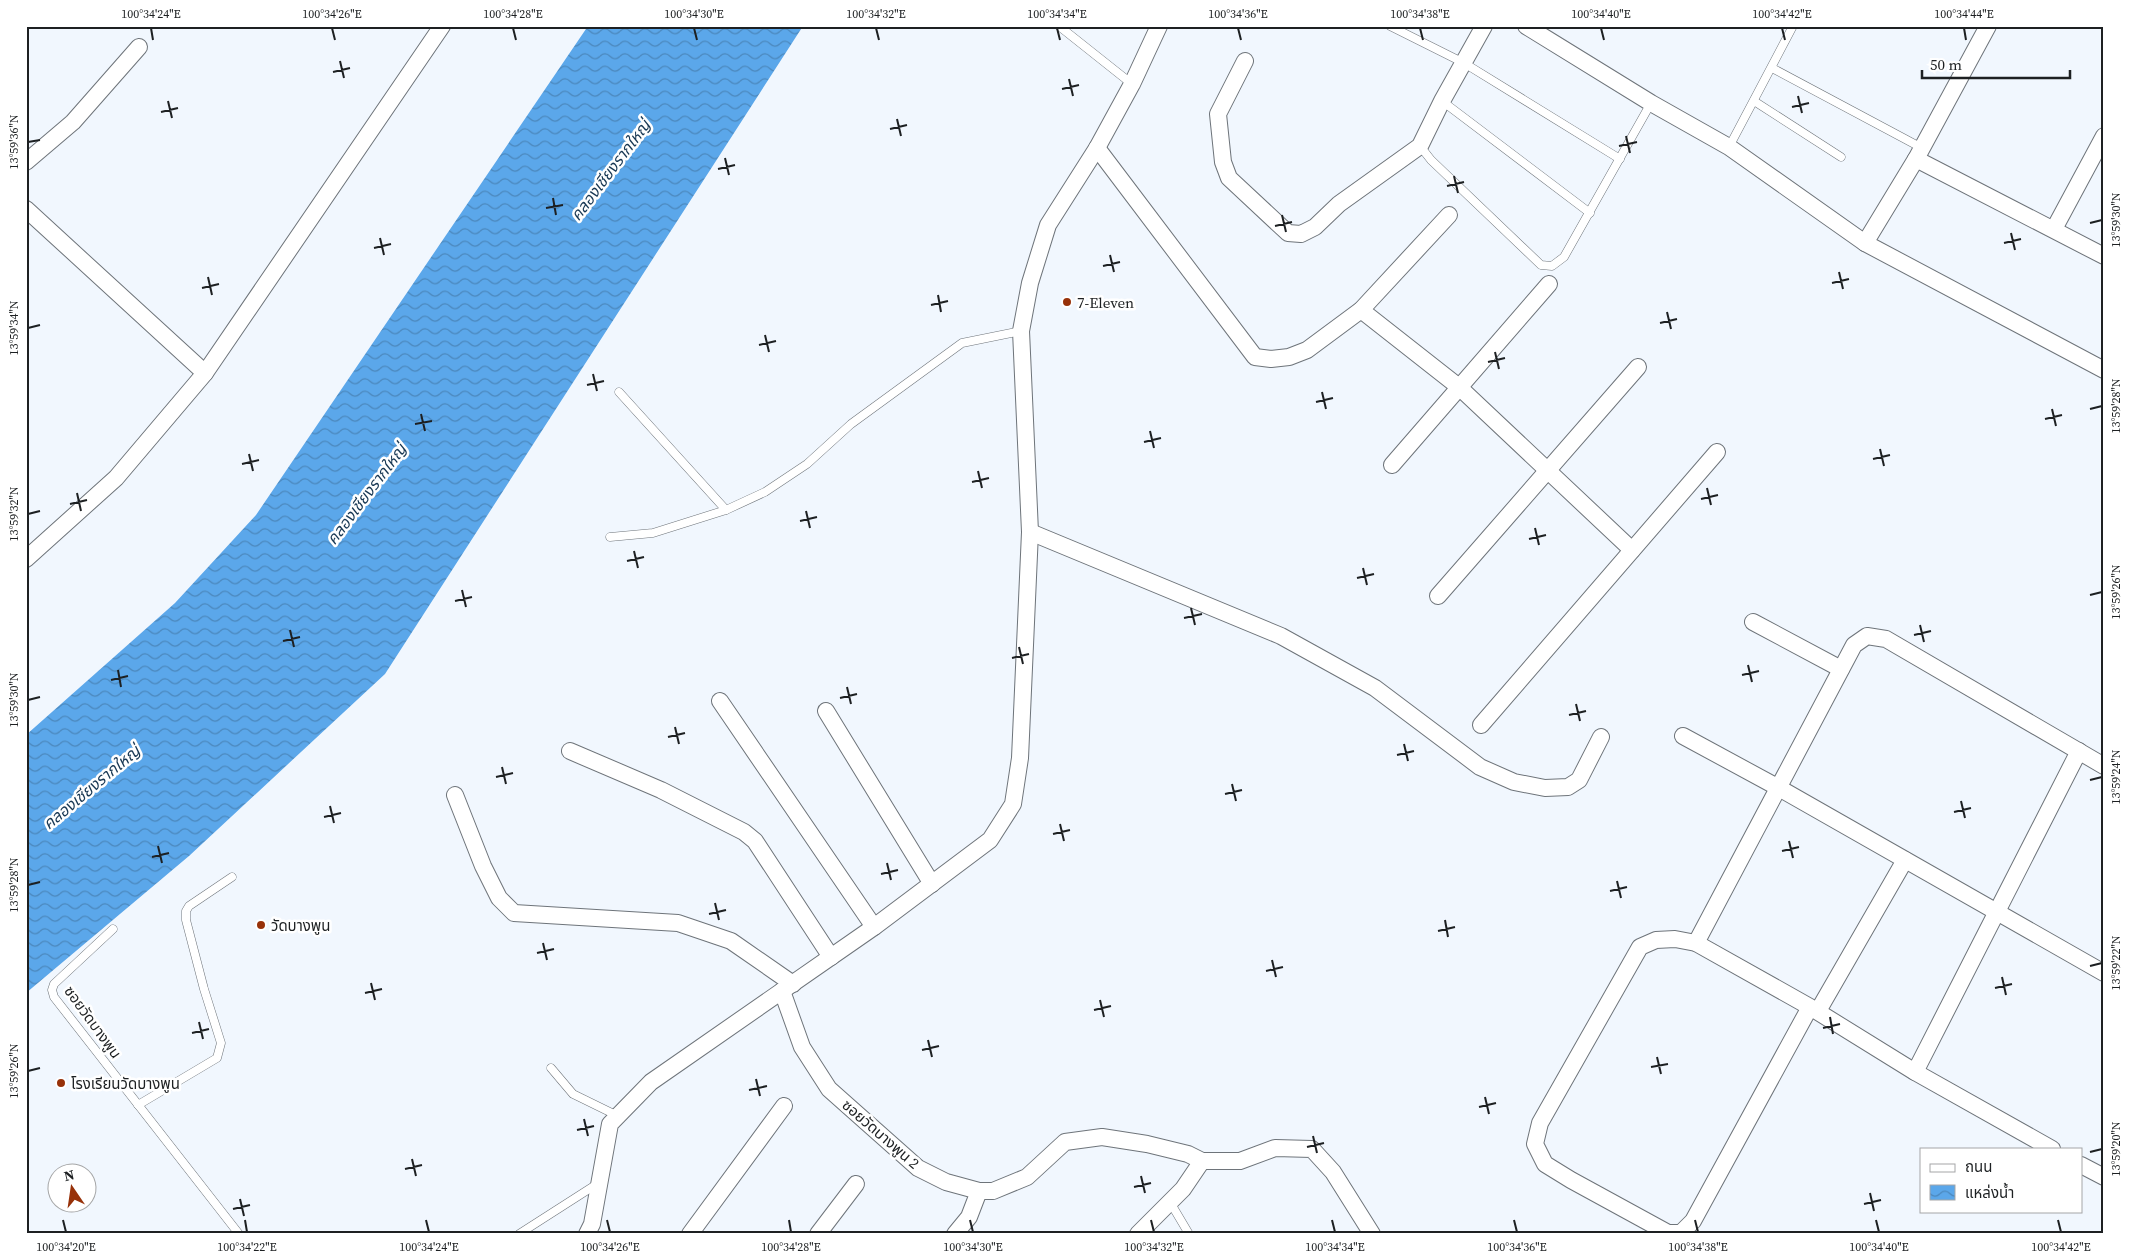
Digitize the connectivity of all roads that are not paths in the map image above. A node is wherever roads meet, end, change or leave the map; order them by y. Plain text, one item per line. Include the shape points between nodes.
1 (442, 26) edge
2 (1059, 26) edge
3 (1159, 26) edge
4 (1390, 26) edge
5 (1484, 26) edge
6 (1526, 26) edge
7 (1793, 26) edge
8 (1988, 26) edge
9 (139, 47) dead end
10 (1245, 62) dead end
11 (1464, 62) junction
12 (1772, 68) junction
13 (1132, 84) junction
14 (1442, 101) junction
15 (1754, 101) junction
16 (1651, 103) junction
17 (2104, 136) edge
18 (1420, 146) junction
19 (1729, 147) junction
20 (1097, 148) junction
21 (1919, 154) junction
22 (1841, 157) dead end
23 (1620, 159) junction
24 (26, 162) edge
25 (26, 209) edge
26 (1590, 213) junction
27 (1449, 215) dead end
28 (2054, 229) junction
29 (1865, 243) junction
30 (2104, 256) edge
31 (1549, 284) dead end
32 (1361, 310) junction
33 (1021, 331) junction
34 (1638, 367) dead end
35 (2104, 370) edge
36 (204, 374) junction
37 (1459, 387) junction
38 (619, 392) dead end
39 (1717, 452) dead end
40 (1392, 465) dead end
41 (1547, 471) junction
42 (726, 510) junction
43 (1030, 532) junction
44 (610, 537) dead end
45 (1632, 550) junction
46 (26, 559) edge
47 (1438, 596) dead end
48 (1753, 622) dead end
49 (1841, 670) junction
50 (720, 701) dead end
51 (826, 711) dead end
52 (1481, 725) dead end
53 (1682, 736) dead end
54 (1601, 738) dead end
55 (570, 751) dead end
56 (2079, 751) junction
57 (2104, 766) edge
58 (1779, 788) junction
59 (454, 795) dead end
60 (1905, 860) junction
61 (232, 877) dead end
62 (932, 884) junction
63 (1997, 912) junction
64 (874, 927) junction
65 (113, 929) dead end
66 (1696, 943) junction
67 (831, 957) junction
68 (2104, 973) edge
69 (788, 988) junction
70 (1814, 1009) junction
71 (551, 1068) dead end
72 (1915, 1072) junction
73 (138, 1105) junction
74 (784, 1106) dead end
75 (618, 1116) junction
76 (2050, 1148) edge
77 (1202, 1161) junction
78 (2082, 1166) edge
79 (2104, 1178) edge
80 (600, 1182) junction
81 (856, 1184) dead end
82 (979, 1191) junction
83 (1170, 1202) junction
84 (239, 1234) edge
85 (519, 1234) edge
86 (587, 1234) edge
87 (690, 1234) edge
88 (818, 1234) edge
89 (955, 1234) edge
90 (1138, 1234) edge
91 (1189, 1234) edge
92 (1372, 1234) edge

1 - 36 street
2 - 13 lane
3 - 13 street
4 - 11 lane
5 - 11 street
6 - 16 street
7 - 12 lane
8 - 21 street
9 - 24 street via 73,122
10 - 18 street via 1218,114 1223,162 1229,178 1288,233 1301,234 1315,227 1339,204
11 - 14 street
11 - 23 lane
12 - 15 lane
12 - 21 lane
13 - 20 street
14 - 18 street
14 - 26 lane
15 - 19 lane
15 - 22 lane
16 - 19 street
16 - 23 lane
17 - 28 street
18 - 26 lane via 1541,265 1552,266 1564,257
19 - 29 street
20 - 32 street via 1255,357 1289,358 1306,350
20 - 33 street via 1048,225 1030,283
21 - 28 street
21 - 29 street
23 - 26 lane
25 - 36 street
27 - 32 street
28 - 30 street
29 - 35 street
31 - 37 street
32 - 37 street
33 - 42 lane via 962,342 851,424 807,464 765,492
33 - 43 street
34 - 41 street
36 - 46 street via 116,478
37 - 40 street
37 - 41 street
38 - 42 lane
39 - 45 street
41 - 45 street
41 - 47 street
42 - 44 lane via 654,532
43 - 54 street via 1281,636 1375,688 1480,767 1514,782 1544,788 1568,787 1579,780
43 - 62 street via 1020,758 1013,804 990,840
45 - 52 street
48 - 49 street
49 - 56 street via 1854,645 1867,636 1886,639
49 - 58 street
50 - 64 street
51 - 62 street
53 - 58 street
55 - 67 street via 661,790 744,832 756,842
56 - 57 street
56 - 63 street
58 - 60 street
58 - 66 street
59 - 69 street via 499,898 514,913 678,923 731,941
60 - 63 street
60 - 70 street
61 - 73 lane via 189,906 186,912 221,1043 217,1058
62 - 64 street
63 - 68 street
63 - 72 street
64 - 67 street
65 - 73 lane, ซอยวัดบางพูน via 54,984 52,990 54,997
66 - 70 street
66 - 70 street via 1656,940 1640,948 1540,1123 1535,1144 1545,1164 1571,1180 1668,1232 1681,1233 1693,1221
67 - 69 street
69 - 75 street via 651,1082
69 - 82 street, ซอยวัดบางพูน 2 via 802,1047 829,1089 918,1168 946,1182
70 - 72 street
71 - 75 lane via 573,1094
72 - 76 street
73 - 84 lane, ซอยวัดบางพูน
74 - 87 street
75 - 80 street via 610,1124
77 - 82 street, ซอยวัดบางพูน 2 via 1188,1154 1147,1144 1093,1138 1065,1142 1027,1176 993,1191
77 - 83 street
77 - 92 street, ซอยวัดบางพูน 2 via 1240,1161 1275,1148 1312,1149 1334,1172
78 - 79 street
80 - 85 lane
80 - 86 street
81 - 88 street
82 - 89 street via 969,1217
83 - 90 street
83 - 91 lane

